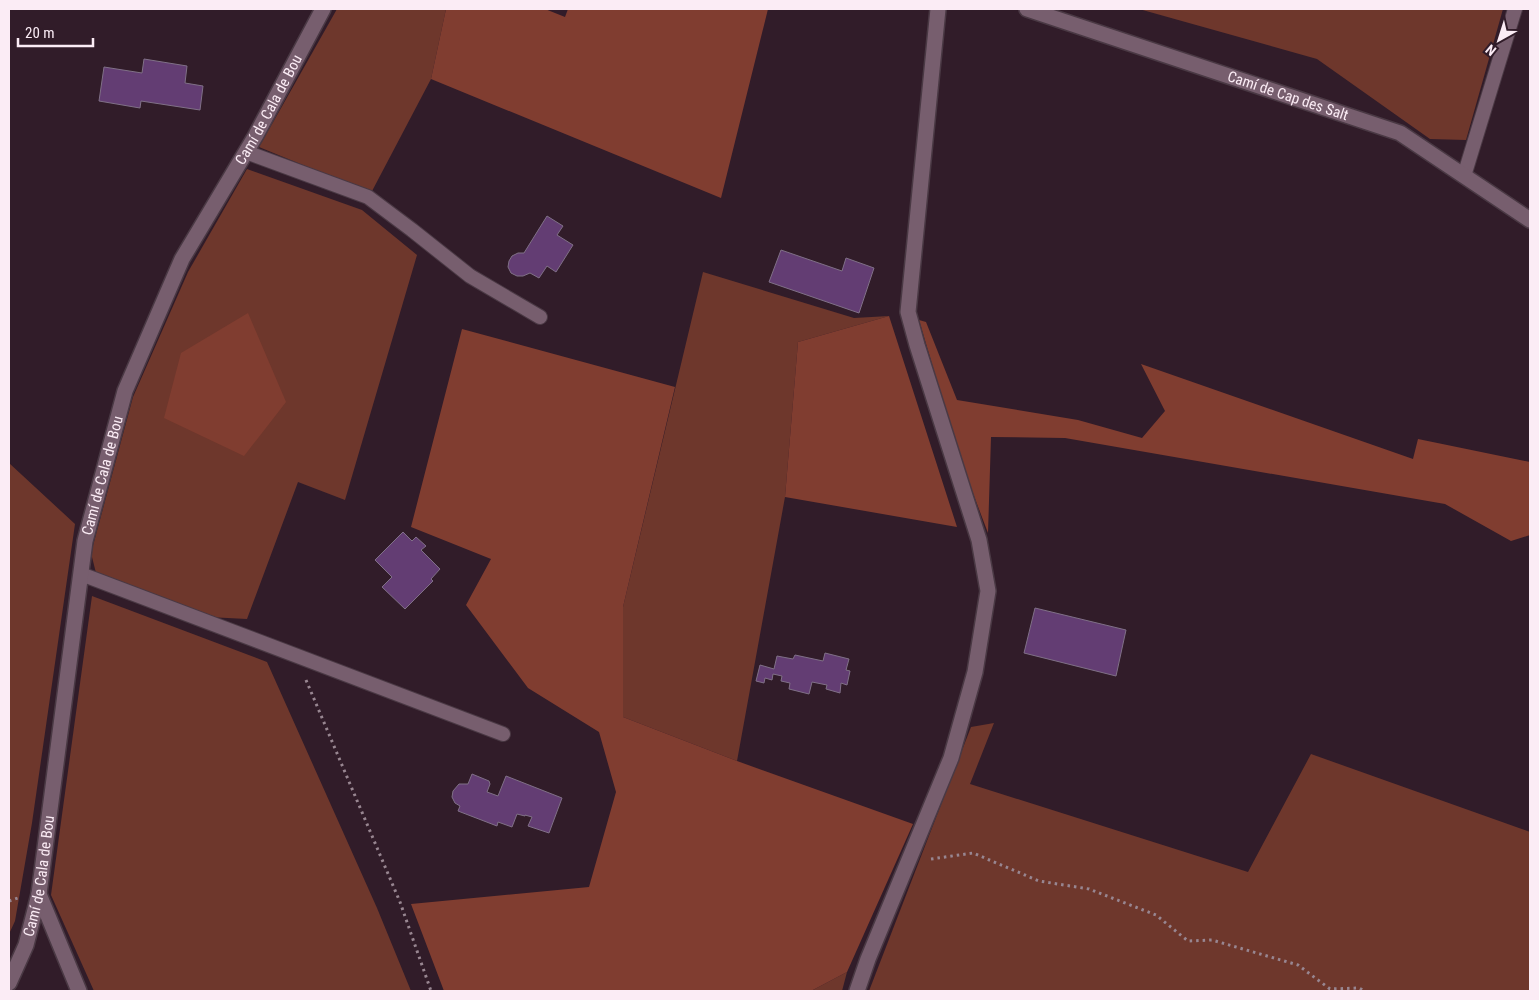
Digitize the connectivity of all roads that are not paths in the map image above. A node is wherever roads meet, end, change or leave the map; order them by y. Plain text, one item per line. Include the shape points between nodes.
1 (323, 9) edge
2 (938, 9) edge
3 (1027, 9) edge
4 (1515, 9) edge
5 (246, 152) junction
6 (1464, 176) junction
7 (1530, 220) edge
8 (540, 318) dead end
9 (81, 574) junction
10 (503, 734) dead end
11 (39, 894) junction
12 (9, 984) edge
13 (79, 991) edge
14 (857, 991) edge

1 - 5 street, Camí de Cala de Bou
2 - 14 street via 908,312 979,540 988,591 976,672 951,758
3 - 6 street, Camí de Cap des Salt via 1400,133
4 - 6 lane
5 - 8 lane via 368,197 470,276
5 - 9 street, Camí de Cala de Bou via 182,259 125,391 85,541
6 - 7 street, Camí de Cap des Salt
9 - 10 lane
9 - 11 street, Camí de Cala de Bou
11 - 12 street, Camí de Cala de Bou via 26,945
11 - 13 street

